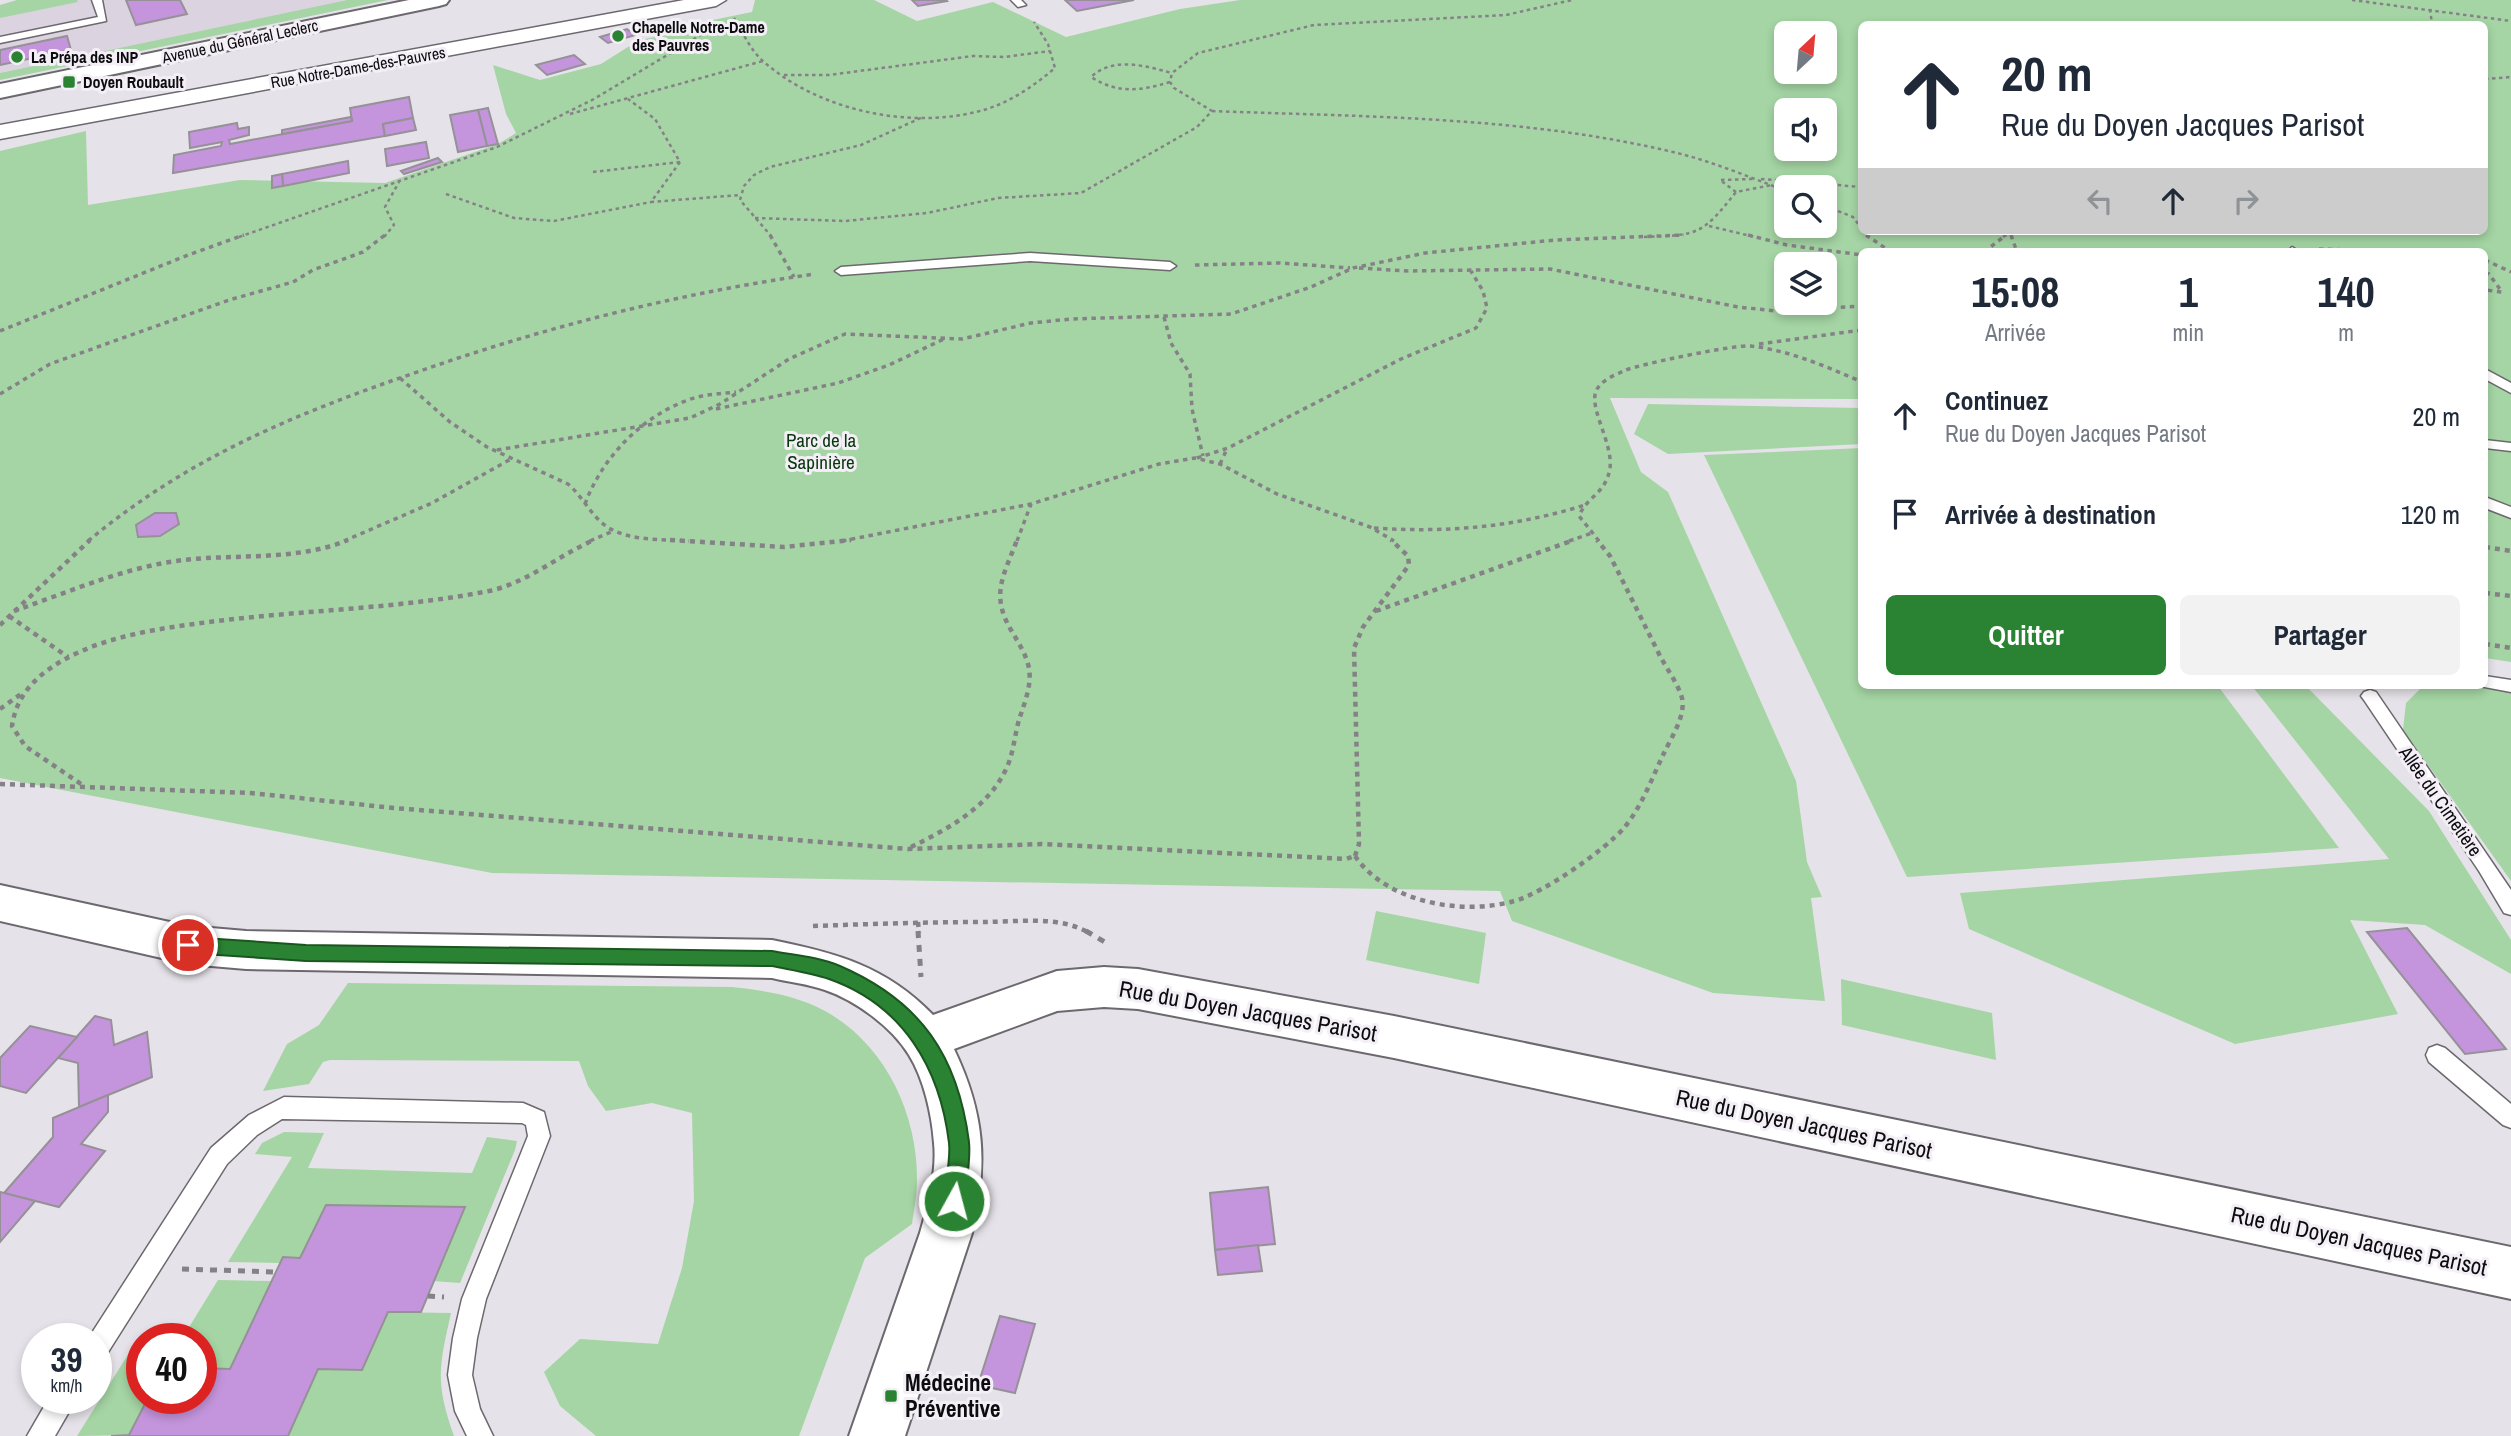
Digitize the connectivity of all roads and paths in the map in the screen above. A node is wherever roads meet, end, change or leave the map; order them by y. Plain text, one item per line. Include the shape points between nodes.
1 (97, 0) edge
2 (439, 0) edge
3 (1572, 0) edge
4 (2352, 0) edge
5 (1018, 2) edge
6 (723, 6) edge
7 (2430, 9) junction
8 (2432, 21) edge
9 (2511, 21) edge
10 (719, 24) dead end
11 (0, 40) edge
12 (1050, 51) junction
13 (763, 61) junction
14 (1172, 73) junction
15 (783, 75) junction
16 (2511, 77) edge
17 (2488, 79) edge
18 (1170, 82) junction
19 (0, 91) edge
20 (628, 98) junction
21 (1212, 111) junction
22 (562, 116) junction
23 (923, 117) junction
24 (0, 132) edge
25 (680, 162) junction
26 (593, 172) dead end
27 (1756, 179) junction
28 (400, 181) junction
29 (1772, 185) joint
30 (1858, 187) edge
31 (1736, 192) junction
32 (446, 194) dead end
33 (740, 195) junction
34 (651, 202) junction
35 (1837, 211) edge
36 (755, 218) junction
37 (1858, 224) edge
38 (1709, 226) junction
39 (1866, 235) edge
40 (2005, 235) edge
41 (1884, 248) edge
42 (1988, 248) edge
43 (1858, 254) edge
44 (2488, 261) edge
45 (1170, 266) joint
46 (1353, 268) junction
47 (1471, 270) junction
48 (841, 271) dead end
49 (2511, 272) edge
50 (2488, 274) edge
51 (2488, 290) edge
52 (1858, 306) edge
53 (1164, 317) junction
54 (0, 331) edge
55 (1858, 331) edge
56 (945, 338) junction
57 (1747, 345) junction
58 (2488, 375) edge
59 (400, 378) junction
60 (1858, 380) edge
61 (2511, 389) edge
62 (737, 392) junction
63 (0, 394) edge
64 (716, 409) junction
65 (645, 426) junction
66 (2488, 444) edge
67 (2511, 447) edge
68 (1228, 448) junction
69 (495, 450) junction
70 (1203, 456) junction
71 (512, 458) junction
72 (1195, 458) junction
73 (1220, 464) junction
74 (2488, 503) edge
75 (1031, 504) junction
76 (1586, 504) junction
77 (585, 505) junction
78 (2511, 513) edge
79 (1370, 527) junction
80 (613, 531) junction
81 (1592, 533) junction
82 (2488, 547) edge
83 (2511, 551) edge
84 (2488, 593) edge
85 (2511, 596) edge
86 (1376, 611) junction
87 (11, 614) junction
88 (0, 625) edge
89 (2488, 644) edge
90 (2511, 648) edge
91 (68, 657) junction
92 (2488, 682) edge
93 (2511, 686) edge
94 (2370, 689) edge
95 (28, 690) junction
96 (0, 709) edge
97 (0, 784) edge
98 (82, 785) junction
99 (908, 849) junction
100 (1355, 856) junction
101 (0, 903) edge
102 (2511, 906) edge
103 (918, 922) dead end
104 (913, 1026) junction
105 (2437, 1055) dead end
106 (2511, 1118) edge
107 (147, 1268) junction
108 (276, 1272) dead end
109 (2511, 1273) edge
110 (112, 1323) edge
111 (54, 1414) edge
112 (40, 1436) edge
113 (480, 1436) edge
114 (877, 1436) edge

1 - 11 lane via 103,19
2 - 19 street, Avenue du Général Leclerc
3 - 14 path via 1506,15 1314,25 1198,53
4 - 7 path
5 - 12 path
6 - 13 path
6 - 24 street, Rue Notre-Dame-des-Pauvres
7 - 8 path
7 - 9 path
10 - 22 path
12 - 15 path via 829,75
12 - 23 path via 1055,68 1032,89 986,110
13 - 15 path
13 - 20 path
14 - 18 path
14 - 18 path via 1116,65 1098,69 1091,77 1108,88 1138,92
15 - 23 path via 808,92 855,109
16 - 17 path
18 - 21 path
20 - 22 path
20 - 25 path via 655,119
21 - 27 path via 1545,128 1678,153
21 - 36 path via 1197,127 1081,193 998,198 927,214 845,221
22 - 28 path via 497,147
23 - 33 path via 862,145 778,164 752,177
25 - 26 path
25 - 34 path
27 - 29 path
27 - 30 path
27 - 31 path via 1720,180
28 - 54 path via 188,255
28 - 63 path via 384,207 394,225 363,252 293,282 50,364
29 - 31 path
31 - 38 path
32 - 34 path via 514,218 554,220
33 - 34 path
33 - 36 path
35 - 37 path
36 - 59 path via 774,240 794,277 599,314
38 - 43 path via 1787,245
38 - 46 path via 1682,236 1555,240 1425,253
39 - 41 path
40 - 42 path
44 - 49 path
45 - 46 path via 1280,263
45 - 48 lane via 1030,257
46 - 47 path
46 - 53 path via 1231,314
47 - 52 path via 1550,269 1615,279 1704,302 1776,310
47 - 68 path via 1487,308 1476,328 1401,359
50 - 51 path via 2502,292
53 - 56 path via 1071,319 1031,323 983,336
53 - 70 path via 1171,344 1190,374 1192,409
55 - 57 path
56 - 62 path via 845,334
56 - 64 path via 838,383
57 - 60 path via 1803,356
57 - 76 path via 1629,369 1597,386 1594,404 1610,444 1610,467 1599,494
58 - 61 lane
59 - 69 path via 450,422
59 - 87 path via 260,432 181,473 92,538
62 - 64 path
62 - 65 path via 688,400
64 - 65 path via 677,422
65 - 69 path
65 - 77 path via 606,463 591,485
66 - 67 lane
68 - 70 path
68 - 73 path
69 - 71 path
70 - 72 path
71 - 77 path via 568,484
71 - 87 path via 432,503 338,544 142,567
72 - 73 path
72 - 75 path via 1159,464
73 - 79 path via 1277,494
74 - 78 lane
75 - 80 path via 841,541 783,547 659,540
75 - 99 path via 998,591 1011,634 1029,668 1008,766 964,820
76 - 79 path via 1544,519 1478,531
76 - 81 path via 1579,516
77 - 80 path
79 - 86 path via 1397,543 1409,565
80 - 91 path via 510,586 149,630
81 - 86 path
81 - 100 path via 1610,556 1682,699 1678,722 1641,805 1615,837 1517,900 1470,905 1415,898 1367,873
82 - 83 path
84 - 85 path
86 - 100 path via 1354,648 1359,845
87 - 88 path
87 - 91 path
89 - 90 path
91 - 95 path
92 - 93 lane
94 - 102 lane, Allée du Cimetière
95 - 96 path
95 - 98 path via 16,702 12,715 17,737
97 - 98 path
98 - 99 path via 251,793
99 - 100 path via 1042,844
101 - 104 street via 175,943 246,950 772,958 833,972 870,990
103 - 104 path via 922,987
104 - 109 street, Rue du Doyen Jacques Parisot via 1078,987 1138,989 1395,1037
104 - 114 street via 945,1081 959,1144 957,1181 946,1233
105 - 106 lane
107 - 108 path
107 - 110 lane
107 - 113 lane via 219,1156 240,1132 284,1107 523,1113 536,1119 539,1136 474,1298 465,1338 460,1374 468,1411
111 - 112 lane

